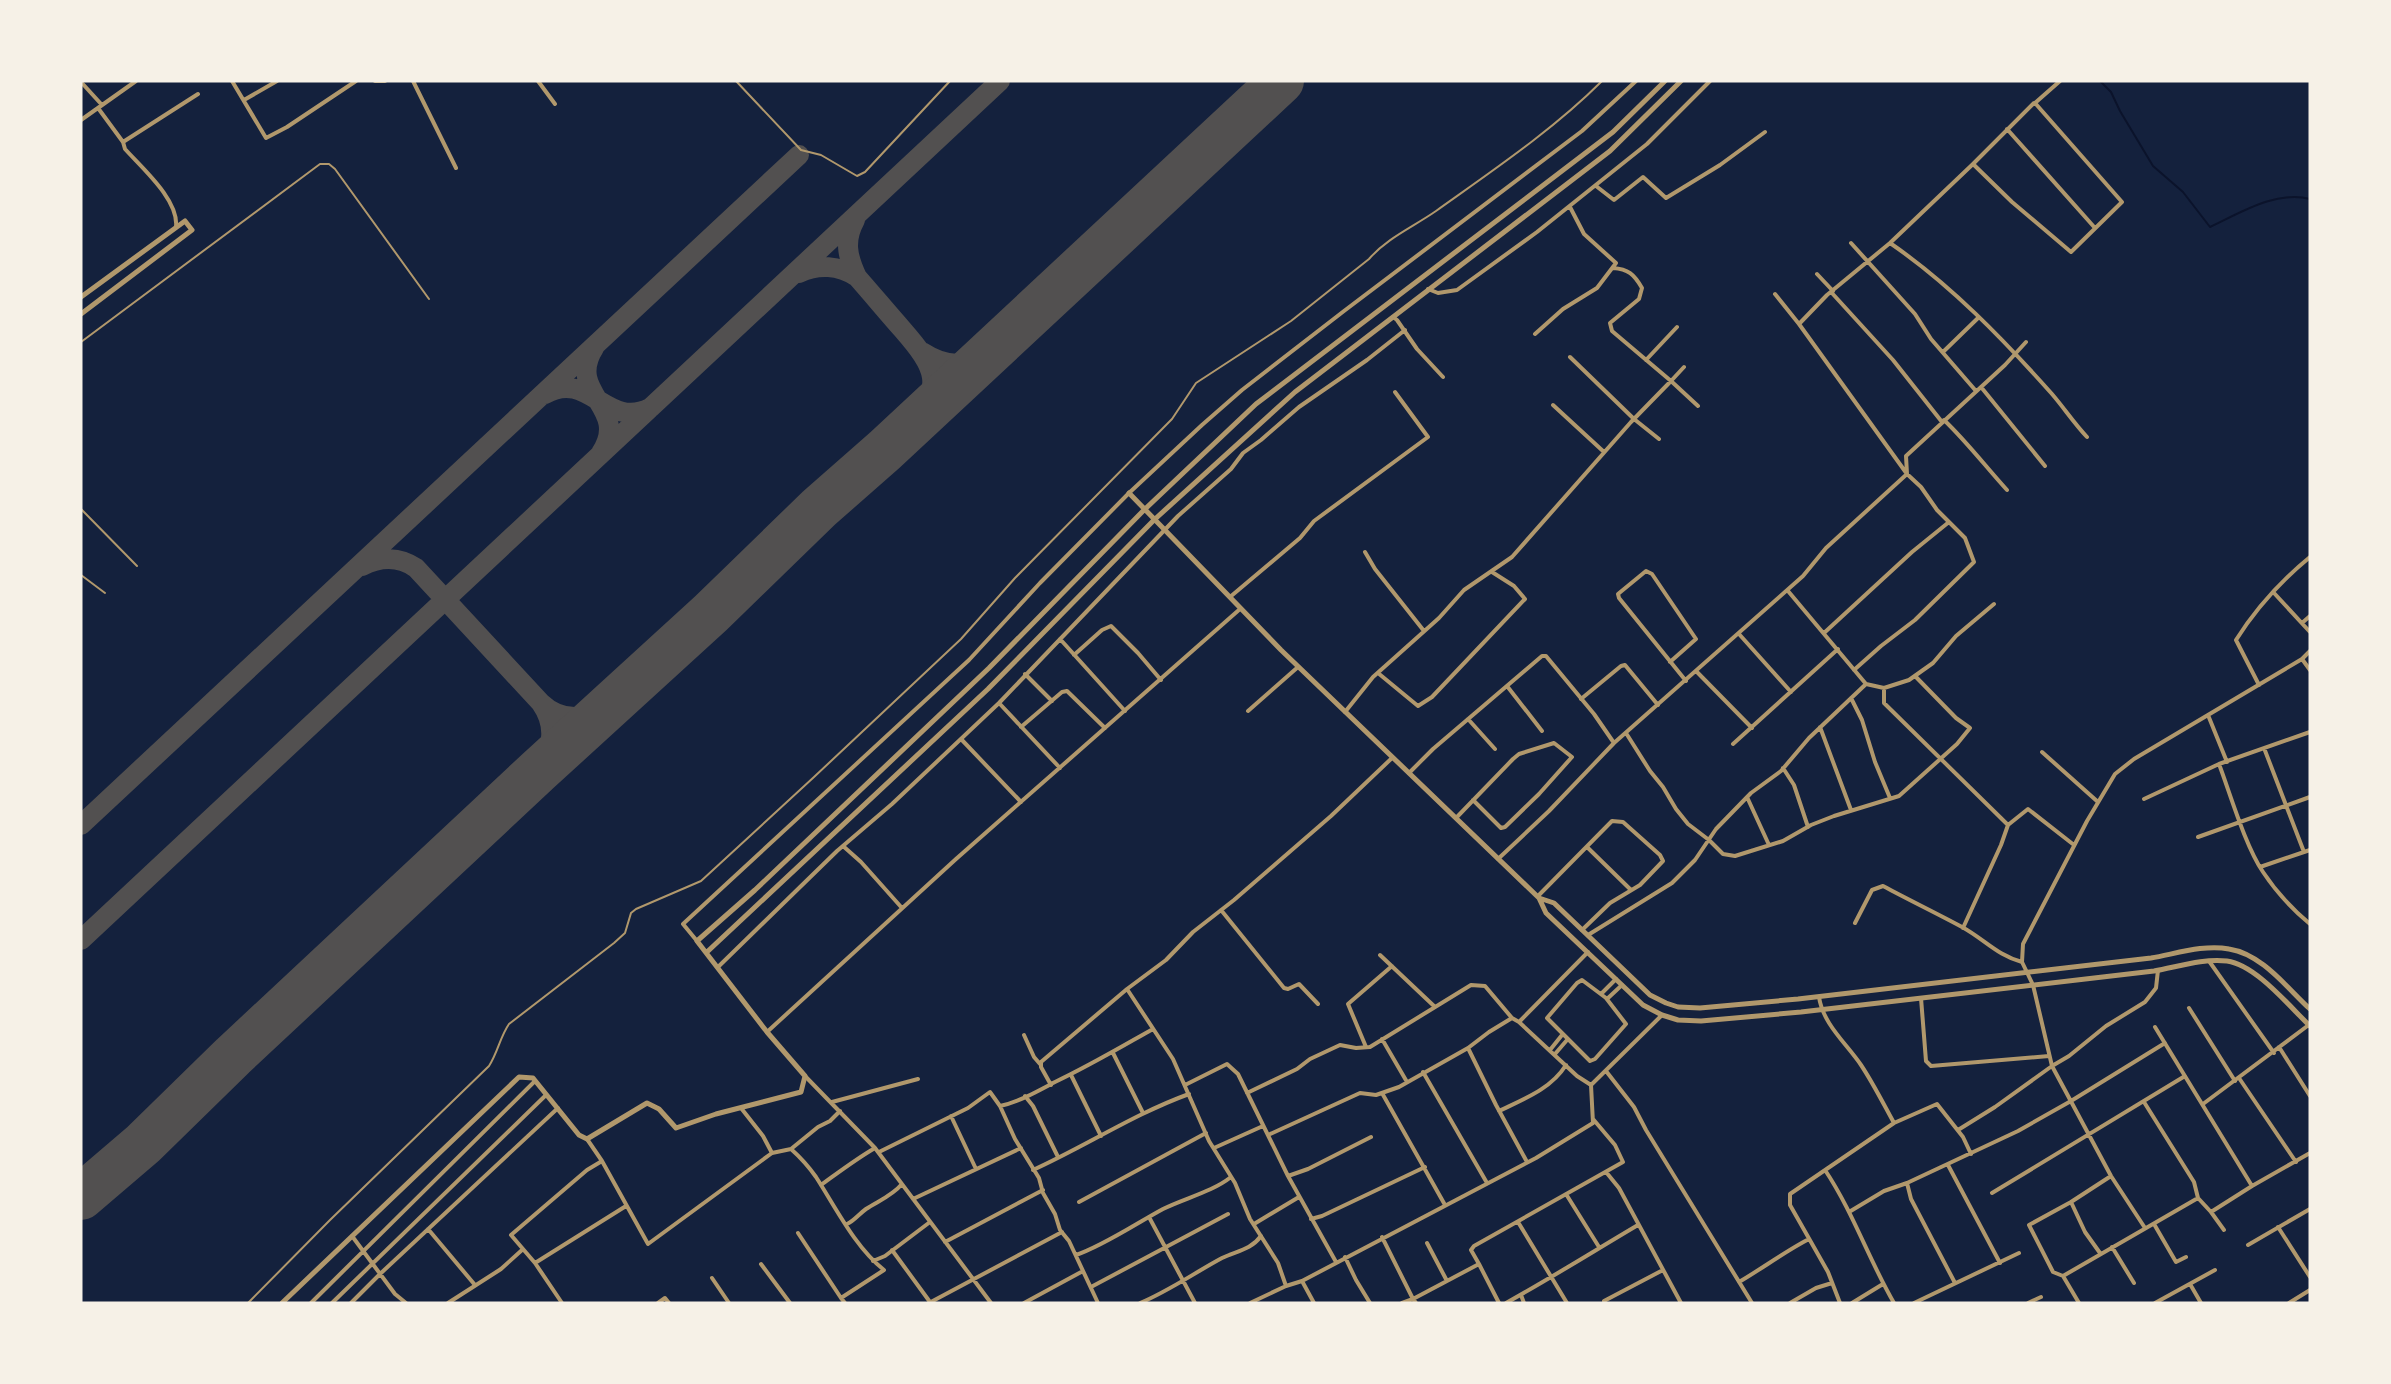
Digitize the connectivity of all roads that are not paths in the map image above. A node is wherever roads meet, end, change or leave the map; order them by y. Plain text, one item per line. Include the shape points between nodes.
1 (136, 81) edge
2 (232, 81) edge
3 (277, 81) edge
4 (356, 81) edge
5 (375, 81) edge
6 (385, 81) edge
7 (413, 81) edge
8 (538, 81) edge
9 (736, 81) edge
10 (950, 81) edge
11 (1602, 81) edge
12 (1636, 81) edge
13 (1665, 81) edge
14 (1681, 81) edge
15 (1710, 81) edge
16 (2060, 81) edge
17 (81, 82) edge
18 (198, 94) dead end
19 (244, 100) junction
20 (2035, 103) junction
21 (555, 104) dead end
22 (100, 107) junction
23 (81, 120) edge
24 (2007, 129) junction
25 (1765, 132) dead end
26 (123, 142) junction
27 (1973, 164) junction
28 (456, 168) dead end
29 (1596, 186) junction
30 (1570, 207) junction
31 (176, 228) junction
32 (2095, 228) junction
33 (1851, 243) dead end
34 (1890, 243) junction
35 (1869, 262) junction
36 (1613, 268) junction
37 (1817, 274) dead end
38 (1428, 289) junction
39 (1832, 291) junction
40 (1775, 294) dead end
41 (81, 297) edge
42 (429, 299) dead end
43 (81, 314) edge
44 (1392, 317) junction
45 (1978, 318) junction
46 (1799, 324) junction
47 (1677, 327) dead end
48 (1405, 330) junction
49 (1535, 334) dead end
50 (81, 342) edge
51 (2026, 342) dead end
52 (1943, 352) junction
53 (2015, 353) junction
54 (1570, 357) dead end
55 (1646, 360) junction
56 (1684, 367) dead end
57 (1443, 377) dead end
58 (1671, 381) junction
59 (1979, 389) junction
60 (1395, 392) dead end
61 (1553, 405) dead end
62 (1698, 406) dead end
63 (1634, 419) junction
64 (1943, 421) junction
65 (2087, 437) dead end
66 (1659, 439) dead end
67 (1604, 452) junction
68 (2045, 466) dead end
69 (1907, 474) junction
70 (2007, 490) dead end
71 (1129, 493) junction
72 (81, 509) edge
73 (1144, 510) junction
74 (1154, 520) junction
75 (1949, 522) junction
76 (1164, 531) junction
77 (1365, 552) dead end
78 (2310, 557) edge
79 (137, 566) dead end
80 (1492, 572) junction
81 (81, 575) edge
82 (1788, 591) junction
83 (105, 593) dead end
84 (2274, 593) junction
85 (1230, 598) junction
86 (1994, 604) dead end
87 (1240, 609) junction
88 (2310, 616) edge
89 (2302, 623) junction
90 (1424, 631) junction
91 (2310, 632) edge
92 (1824, 633) junction
93 (1739, 634) junction
94 (1060, 639) junction
95 (1838, 649) junction
96 (2310, 651) edge
97 (1074, 655) junction
98 (2302, 659) junction
99 (1670, 662) junction
100 (1298, 666) junction
101 (1854, 670) junction
102 (2310, 670) edge
103 (1696, 671) junction
104 (1378, 673) junction
105 (1025, 674) junction
106 (1915, 676) junction
107 (1161, 680) junction
108 (1686, 681) junction
109 (1866, 684) junction
110 (2259, 685) junction
111 (1507, 686) junction
112 (1884, 688) junction
113 (1791, 692) junction
114 (1851, 698) junction
115 (1581, 699) junction
116 (1052, 701) junction
117 (999, 703) junction
118 (1658, 705) junction
119 (1125, 711) junction
120 (1248, 711) dead end
121 (1345, 712) junction
122 (2208, 715) junction
123 (1468, 718) junction
124 (1022, 727) junction
125 (1820, 727) junction
126 (1105, 728) junction
127 (1752, 728) junction
128 (1542, 730) dead end
129 (2308, 732) edge
130 (1626, 733) junction
131 (961, 739) junction
132 (2310, 740) edge
133 (1614, 743) junction
134 (1733, 744) dead end
135 (1495, 748) dead end
136 (2264, 748) junction
137 (2042, 752) dead end
138 (1392, 758) junction
139 (1941, 759) junction
140 (2227, 762) junction
141 (2218, 764) junction
142 (1060, 768) junction
143 (1783, 768) junction
144 (1408, 774) junction
145 (1747, 797) junction
146 (2310, 797) edge
147 (1890, 798) junction
148 (2144, 799) dead end
149 (1473, 800) junction
150 (1021, 802) junction
151 (2098, 802) junction
152 (2286, 805) junction
153 (1851, 810) junction
154 (1456, 819) junction
155 (2241, 821) junction
156 (2008, 825) junction
157 (1808, 827) junction
158 (2198, 837) dead end
159 (1709, 840) junction
160 (1769, 845) junction
161 (2074, 845) junction
162 (843, 846) junction
163 (1587, 847) junction
164 (2310, 850) edge
165 (2304, 852) junction
166 (1498, 859) junction
167 (2260, 867) junction
168 (1631, 890) junction
169 (1538, 897) junction
170 (902, 908) junction
171 (1221, 910) junction
172 (1855, 923) dead end
173 (2310, 924) edge
174 (1963, 928) junction
175 (1581, 930) junction
176 (1588, 935) junction
177 (697, 941) junction
178 (707, 952) junction
179 (1587, 952) junction
180 (1380, 955) dead end
181 (2209, 961) junction
182 (2022, 962) junction
183 (1392, 966) junction
184 (718, 967) junction
185 (2158, 970) junction
186 (2029, 973) junction
187 (1616, 980) junction
188 (1622, 985) junction
189 (2033, 985) junction
190 (1127, 989) junction
191 (1601, 994) junction
192 (1819, 997) junction
193 (1921, 998) junction
194 (1606, 999) junction
195 (1318, 1005) dead end
196 (1435, 1007) junction
197 (2189, 1008) dead end
198 (2310, 1009) edge
199 (1821, 1010) junction
200 (1662, 1015) junction
201 (1512, 1018) junction
202 (1519, 1022) junction
203 (2310, 1025) edge
204 (2155, 1027) dead end
205 (1153, 1029) junction
206 (767, 1032) junction
207 (1024, 1035) dead end
208 (1562, 1035) junction
209 (1382, 1039) junction
210 (1567, 1040) junction
211 (2165, 1042) junction
212 (1366, 1047) junction
213 (2279, 1047) junction
214 (1468, 1048) junction
215 (1550, 1050) junction
216 (1113, 1053) junction
217 (2274, 1053) junction
218 (1555, 1054) junction
219 (2049, 1056) junction
220 (1040, 1065) junction
221 (1566, 1065) junction
222 (2052, 1066) junction
223 (1606, 1071) junction
224 (1423, 1072) junction
225 (1071, 1075) junction
226 (805, 1076) junction
227 (2185, 1076) junction
228 (918, 1079) dead end
229 (2237, 1080) junction
230 (535, 1081) junction
231 (1407, 1082) junction
232 (1051, 1085) junction
233 (1185, 1085) junction
234 (1591, 1085) junction
235 (1382, 1092) junction
236 (1247, 1093) junction
237 (1189, 1094) junction
238 (546, 1095) junction
239 (1025, 1096) junction
240 (2310, 1096) edge
241 (2071, 1101) junction
242 (831, 1102) junction
243 (2144, 1102) junction
244 (2203, 1104) junction
245 (1000, 1106) junction
246 (740, 1107) junction
247 (558, 1108) junction
248 (840, 1111) junction
249 (1499, 1111) junction
250 (1143, 1113) junction
251 (951, 1116) junction
252 (1593, 1119) junction
253 (1894, 1123) junction
254 (1263, 1126) junction
255 (1958, 1130) junction
256 (1206, 1133) junction
257 (1268, 1135) junction
258 (2089, 1135) junction
259 (1101, 1136) junction
260 (1371, 1137) dead end
261 (587, 1139) junction
262 (875, 1148) junction
263 (1021, 1148) junction
264 (1214, 1148) junction
265 (792, 1149) junction
266 (879, 1152) junction
267 (2310, 1153) edge
268 (772, 1154) junction
269 (1971, 1154) junction
270 (1058, 1157) junction
271 (602, 1161) junction
272 (1527, 1162) junction
273 (2296, 1162) junction
274 (1948, 1165) junction
275 (1425, 1167) junction
276 (976, 1169) junction
277 (1033, 1170) junction
278 (1825, 1170) junction
279 (1606, 1172) junction
280 (1288, 1176) junction
281 (2111, 1176) junction
282 (1231, 1177) junction
283 (1487, 1183) junction
284 (902, 1184) junction
285 (1907, 1184) junction
286 (821, 1185) junction
287 (2252, 1186) junction
288 (1042, 1190) junction
289 (1992, 1193) dead end
290 (1566, 1194) junction
291 (1299, 1197) junction
292 (2198, 1198) junction
293 (914, 1199) junction
294 (1079, 1202) dead end
295 (2071, 1203) junction
296 (1445, 1205) junction
297 (626, 1206) junction
298 (2310, 1209) edge
299 (1849, 1212) junction
300 (2211, 1212) junction
301 (1228, 1214) dead end
302 (1149, 1217) junction
303 (1311, 1219) junction
304 (930, 1222) junction
305 (1518, 1222) junction
306 (846, 1224) junction
307 (1254, 1224) junction
308 (2154, 1224) junction
309 (1638, 1225) junction
310 (2278, 1227) junction
311 (2145, 1228) junction
312 (428, 1229) junction
313 (2224, 1230) dead end
314 (1062, 1232) junction
315 (798, 1233) dead end
316 (352, 1236) junction
317 (1261, 1236) junction
318 (1383, 1237) junction
319 (1809, 1239) junction
320 (945, 1242) junction
321 (1427, 1243) dead end
322 (2248, 1245) dead end
323 (1165, 1247) junction
324 (1599, 1247) junction
325 (2112, 1247) junction
326 (363, 1250) junction
327 (522, 1250) junction
328 (892, 1250) junction
329 (2019, 1253) dead end
330 (2100, 1253) junction
331 (1076, 1255) junction
332 (1345, 1257) junction
333 (2186, 1257) dead end
334 (872, 1262) junction
335 (1336, 1262) junction
336 (372, 1263) junction
337 (535, 1263) junction
338 (2000, 1263) junction
339 (760, 1264) dead end
340 (1479, 1264) junction
341 (1663, 1270) junction
342 (2215, 1270) dead end
343 (1083, 1271) junction
344 (380, 1274) junction
345 (2063, 1276) junction
346 (2310, 1277) edge
347 (712, 1278) dead end
348 (1550, 1278) junction
349 (973, 1279) junction
350 (1183, 1281) junction
351 (1302, 1281) junction
352 (1447, 1281) junction
353 (1739, 1282) junction
354 (1832, 1283) junction
355 (1955, 1283) junction
356 (2134, 1283) dead end
357 (1883, 1284) junction
358 (2190, 1284) junction
359 (475, 1285) junction
360 (1286, 1286) junction
361 (1091, 1287) junction
362 (2310, 1290) edge
363 (1521, 1295) junction
364 (2041, 1297) dead end
365 (841, 1298) junction
366 (1414, 1301) edge
367 (1604, 1301) dead end
368 (286, 1302) edge
369 (248, 1303) edge
370 (311, 1303) edge
371 (332, 1303) edge
372 (351, 1303) edge
373 (406, 1303) edge
374 (448, 1303) edge
375 (561, 1303) edge
376 (658, 1303) edge
377 (669, 1303) edge
378 (729, 1303) edge
379 (790, 1303) edge
380 (845, 1303) edge
381 (929, 1303) edge
382 (991, 1303) edge
383 (1024, 1303) edge
384 (1098, 1303) edge
385 (1140, 1303) edge
386 (1195, 1303) edge
387 (1250, 1303) edge
388 (1314, 1303) edge
389 (1370, 1303) edge
390 (1402, 1303) edge
391 (1499, 1303) edge
392 (1506, 1303) edge
393 (1524, 1303) edge
394 (1567, 1303) edge
395 (1681, 1303) edge
396 (1752, 1303) edge
397 (1790, 1303) edge
398 (1840, 1303) edge
399 (1852, 1303) edge
400 (1894, 1303) edge
401 (1914, 1303) edge
402 (2028, 1303) edge
403 (2079, 1303) edge
404 (2156, 1303) edge
405 (2201, 1303) edge
406 (2289, 1303) edge

1 - 22 street
2 - 19 street
3 - 19 street
4 - 19 street via 266,138
5 - 6 street
7 - 28 street
8 - 21 street
9 - 10 lane via 801,150 821,155 857,176
11 - 369 lane via 1525,145 1385,243 1290,321 1196,383 1172,419 1015,578 961,639 701,880 636,909 625,933 614,944 509,1024 489,1066
12 - 71 street via 1525,176 1242,390
13 - 73 street via 1613,132 1256,404
14 - 38 street via 1610,151
15 - 29 street via 1647,144
16 - 20 street
17 - 22 street
18 - 26 street
20 - 24 street
20 - 32 street via 2122,202
22 - 23 street
22 - 26 street
24 - 27 street
24 - 32 street
25 - 29 street via 1666,198 1643,177 1614,200
26 - 31 street via 175,210
27 - 32 street via 2071,252
27 - 34 street
29 - 30 street
30 - 36 street via 1584,234 1617,263
30 - 38 street via 1457,290
31 - 41 street
31 - 43 street via 185,221 192,230
33 - 35 street
34 - 35 street
34 - 45 street
35 - 39 street
35 - 52 street
36 - 49 street via 1597,288 1563,309
36 - 55 street via 1627,269 1642,288 1639,299 1610,326
37 - 39 street
38 - 44 street
39 - 46 street
39 - 64 street
40 - 46 street
42 - 50 lane via 335,169 320,164
44 - 48 street
44 - 74 street via 1295,392
45 - 52 street
45 - 53 street
46 - 69 street
47 - 55 street
48 - 57 street
48 - 76 street via 1299,406 1243,453
51 - 53 street
52 - 59 street
53 - 59 street
53 - 65 street
54 - 63 street
55 - 58 street
56 - 58 street
58 - 62 street
58 - 63 street
59 - 64 street
59 - 68 street
60 - 85 street via 1428,437 1314,521 1300,538
61 - 67 street
63 - 66 street
63 - 67 street
64 - 69 street via 1906,456
64 - 70 street via 1963,438
67 - 80 street via 1512,557
69 - 75 street
69 - 82 street via 1826,548
71 - 73 street
71 - 177 street via 969,660 683,924
72 - 79 lane
73 - 74 street
73 - 177 street via 989,668
74 - 76 street
74 - 178 street via 988,689
75 - 92 street
75 - 101 street via 1965,538 1974,562 1915,620
76 - 85 street
76 - 94 street
77 - 90 street
78 - 84 street
80 - 90 street via 1464,590
80 - 104 street via 1514,586 1525,599 1424,704 1418,706
81 - 83 lane
82 - 92 street
82 - 93 street
84 - 89 street
84 - 110 street via 2236,640
85 - 87 street
86 - 106 street
87 - 100 street
87 - 107 street
88 - 89 street
89 - 91 street
90 - 104 street
92 - 95 street
93 - 103 street
93 - 113 street
94 - 97 street
94 - 105 street
95 - 101 street
95 - 113 street
96 - 98 street
97 - 107 street via 1111,626
97 - 119 street
98 - 102 street
98 - 110 street
99 - 99 street via 1618,594 1647,571 1696,639
99 - 108 street
100 - 120 street
100 - 121 street
101 - 109 street
103 - 108 street
103 - 127 street
104 - 121 street
105 - 116 street
105 - 117 street
106 - 112 street
106 - 139 street via 1970,728
107 - 119 street
108 - 118 street
109 - 112 street
109 - 114 street
110 - 122 street
111 - 115 street via 1544,656
111 - 123 street
111 - 128 street
112 - 139 street via 1884,703
113 - 127 street
114 - 125 street
114 - 147 street
115 - 118 street via 1625,665
115 - 133 street
116 - 124 street
116 - 126 street via 1067,691
117 - 124 street
117 - 131 street
118 - 130 street
119 - 126 street
121 - 138 street
122 - 140 street
122 - 151 street via 2115,774
123 - 135 street
123 - 144 street
124 - 142 street
125 - 143 street
125 - 153 street
126 - 142 street
127 - 134 street
129 - 132 street
129 - 136 street
130 - 133 street
130 - 159 street via 1676,809
131 - 150 street
131 - 162 street
133 - 166 street
136 - 140 street
136 - 152 street
137 - 151 street
138 - 144 street
138 - 171 street
139 - 147 street via 1899,796
139 - 156 street
140 - 141 street
141 - 148 street
141 - 155 street
142 - 150 street
143 - 145 street
143 - 157 street via 1794,785
144 - 154 street
145 - 159 street
145 - 160 street
146 - 152 street
147 - 153 street
149 - 149 street via 1519,754 1554,743 1572,757 1504,827
149 - 154 street
150 - 170 street
151 - 161 street
152 - 155 street
152 - 165 street
153 - 157 street
154 - 166 street
155 - 158 street
155 - 167 street
156 - 161 street via 2028,809
156 - 174 street
157 - 160 street
159 - 160 street via 1723,854 1735,856
159 - 176 street via 1672,883
161 - 182 street via 2023,945
162 - 170 street
162 - 184 street
163 - 168 street
163 - 168 street via 1612,821 1618,820 1660,855 1663,861
163 - 169 street
164 - 165 street
165 - 167 street
166 - 169 street
167 - 173 street
168 - 175 street
169 - 175 street via 1554,903
169 - 179 street via 1546,913
170 - 206 street
171 - 190 street
171 - 195 street via 1284,988 1299,984
172 - 174 street via 1872,890 1883,885
174 - 182 street via 1992,945 2001,956
175 - 176 street
176 - 192 street via 1650,994 1678,1007
177 - 178 street
178 - 184 street
179 - 187 street
179 - 202 street
180 - 183 street
181 - 185 street
181 - 203 street via 2228,961 2254,973
181 - 217 street
182 - 186 street
183 - 196 street
183 - 212 street via 1348,1004
184 - 206 street
185 - 189 street
185 - 222 street via 2156,988 2145,1002
186 - 189 street
186 - 192 street
186 - 198 street via 2229,948 2260,963
187 - 188 street
187 - 191 street
188 - 194 street
188 - 200 street via 1643,1005
189 - 193 street
189 - 219 street
190 - 205 street
190 - 220 street
191 - 194 street
191 - 208 street via 1582,980 1577,982 1547,1016
192 - 199 street
193 - 199 street
193 - 219 street via 1926,1061 1930,1066
194 - 210 street via 1626,1023 1594,1059 1586,1059
196 - 201 street via 1472,985 1485,986
196 - 209 street
197 - 229 street
199 - 200 street via 1701,1021
199 - 253 street
200 - 223 street
201 - 202 street
201 - 214 street
202 - 215 street
203 - 213 street
204 - 211 street
205 - 216 street
205 - 233 street
206 - 226 street
207 - 220 street
208 - 210 street
208 - 215 street
209 - 212 street
209 - 231 street
210 - 218 street
211 - 227 street
211 - 241 street
212 - 236 street via 1340,1045
213 - 217 street
213 - 240 street
214 - 224 street
214 - 249 street
215 - 218 street
216 - 225 street
216 - 250 street
217 - 229 street
218 - 221 street
219 - 222 street
220 - 232 street
221 - 234 street
221 - 249 street via 1557,1079
222 - 241 street
222 - 255 street
223 - 234 street
223 - 353 street via 1634,1107
224 - 231 street
224 - 283 street
225 - 232 street
225 - 259 street
226 - 242 street
226 - 246 street via 801,1092
227 - 243 street
227 - 244 street
228 - 242 street
229 - 244 street
229 - 273 street
230 - 238 street
230 - 316 street via 519,1077
230 - 326 street
231 - 235 street
232 - 239 street
233 - 236 street via 1227,1064 1238,1074
233 - 237 street
234 - 252 street
235 - 257 street via 1360,1093
235 - 275 street
236 - 254 street
237 - 250 street
237 - 256 street
238 - 247 street
238 - 336 street
239 - 245 street
239 - 270 street
241 - 258 street
241 - 269 street
242 - 248 street
243 - 258 street
243 - 292 street via 2194,1182
244 - 287 street
245 - 251 street via 990,1092
245 - 263 street
246 - 261 street via 676,1128 659,1109 647,1104
246 - 268 street
247 - 261 street via 579,1135
247 - 312 street
248 - 262 street
248 - 265 street
249 - 272 street
250 - 259 street
251 - 266 street
251 - 276 street
252 - 272 street via 1593,1124
252 - 279 street via 1615,1144 1623,1162
253 - 255 street via 1937,1104
253 - 278 street
254 - 257 street
254 - 264 street
255 - 269 street
256 - 264 street
256 - 294 street
257 - 280 street
258 - 281 street
258 - 289 street
259 - 270 street
260 - 280 street
261 - 271 street
262 - 266 street
262 - 286 street
263 - 276 street
263 - 277 street
264 - 282 street
265 - 268 street
265 - 286 street
266 - 284 street
267 - 273 street
268 - 297 street via 648,1244
269 - 274 street
270 - 277 street
271 - 297 street
271 - 327 street via 511,1236
272 - 283 street
273 - 287 street
274 - 285 street
274 - 338 street
275 - 296 street
275 - 303 street
276 - 293 street
277 - 288 street
278 - 299 street
278 - 319 street via 1788,1198
279 - 290 street
279 - 309 street
280 - 291 street
281 - 295 street
281 - 311 street
282 - 302 street
282 - 307 street
283 - 296 street
284 - 293 street
284 - 306 street
285 - 299 street via 1884,1191
285 - 355 street
286 - 306 street
287 - 300 street
288 - 314 street
288 - 320 street
290 - 305 street
290 - 324 street
291 - 303 street
291 - 307 street
292 - 300 street
292 - 308 street
293 - 304 street
295 - 330 street
295 - 345 street via 2029,1224 2053,1272
296 - 318 street
297 - 337 street
298 - 310 street
299 - 357 street
300 - 313 street
301 - 323 street
302 - 323 street
302 - 331 street
303 - 335 street
304 - 320 street
304 - 328 street
305 - 340 street via 1472,1248
305 - 348 street
306 - 334 street
307 - 317 street
308 - 311 street
308 - 333 street via 2176,1262
309 - 324 street
309 - 341 street
310 - 322 street
310 - 346 street
311 - 325 street
312 - 344 street
312 - 359 street
314 - 331 street
314 - 349 street
315 - 365 street
316 - 326 street
316 - 368 street
317 - 350 street via 1254,1245
317 - 360 street via 1278,1263
318 - 332 street
318 - 366 street
319 - 353 street
319 - 354 street
320 - 349 street
321 - 352 street
323 - 350 street
323 - 361 street
324 - 348 street
325 - 330 street
325 - 356 street
326 - 336 street
326 - 370 street
327 - 337 street
327 - 359 street
328 - 334 street
328 - 381 street
329 - 338 street
330 - 345 street
331 - 343 street
332 - 335 street
332 - 389 street
334 - 365 street via 884,1270
335 - 351 street
336 - 344 street
336 - 371 street
337 - 375 street
338 - 355 street
339 - 379 street
340 - 352 street
340 - 391 street
341 - 367 street
341 - 395 street
342 - 358 street
343 - 361 street
343 - 383 street
344 - 372 street
344 - 373 street
345 - 403 street
347 - 378 street
348 - 363 street
348 - 394 street
349 - 381 street
349 - 382 street
350 - 385 street
350 - 386 street
351 - 360 street
351 - 388 street
352 - 366 street
353 - 396 street
354 - 397 street
354 - 398 street
355 - 401 street
357 - 399 street
357 - 400 street
358 - 404 street
358 - 405 street
359 - 374 street
360 - 387 street
361 - 384 street
362 - 406 street
363 - 392 street
363 - 393 street
364 - 402 street
365 - 380 street
366 - 390 street
376 - 377 street via 665,1298

